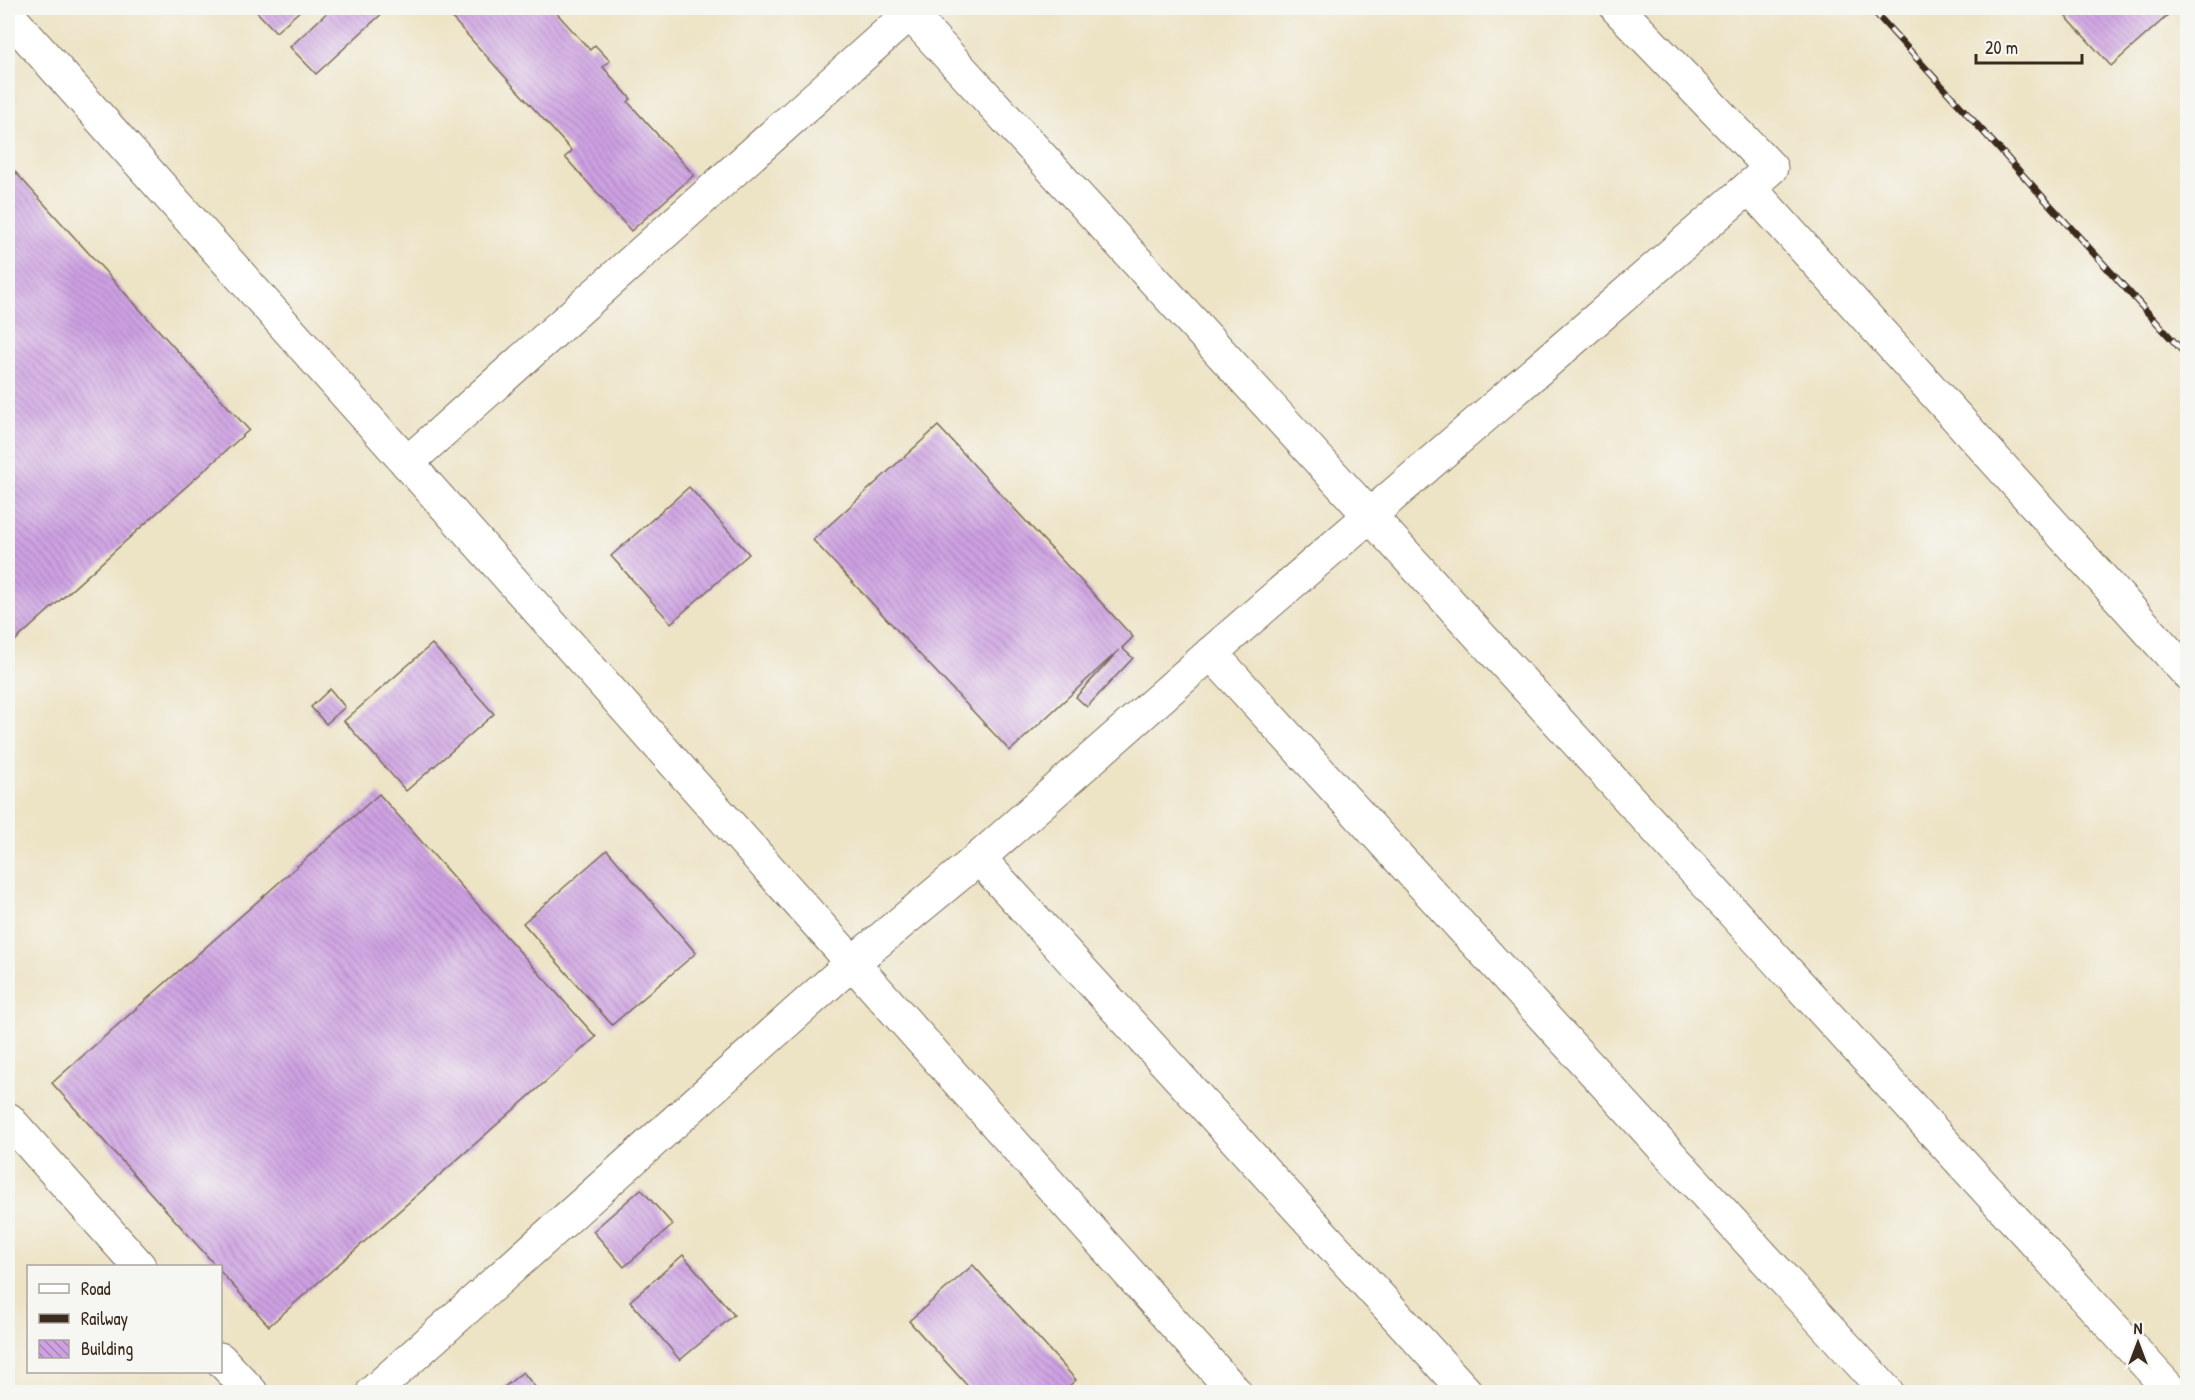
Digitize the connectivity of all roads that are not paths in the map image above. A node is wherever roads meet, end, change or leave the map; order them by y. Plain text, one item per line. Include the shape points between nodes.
1 (1617, 8) edge
2 (907, 10) edge
3 (8, 15) edge
4 (1749, 187) junction
5 (407, 463) junction
6 (1369, 516) junction
7 (1211, 653) junction
8 (2187, 674) edge
9 (979, 858) junction
10 (852, 963) junction
11 (8, 1119) edge
12 (138, 1265) edge
13 (222, 1361) edge
14 (250, 1392) edge
15 (373, 1392) edge
16 (1235, 1392) edge
17 (1466, 1392) edge
18 (1887, 1392) edge
19 (2172, 1392) edge

1 - 4 lane via 1771,168
2 - 5 lane
2 - 6 lane
3 - 5 lane
4 - 6 lane
4 - 8 lane
5 - 10 lane
6 - 7 lane
6 - 19 lane
7 - 9 lane
7 - 18 lane
9 - 10 lane
9 - 17 lane
10 - 15 lane
10 - 16 lane
11 - 12 lane
13 - 14 lane

